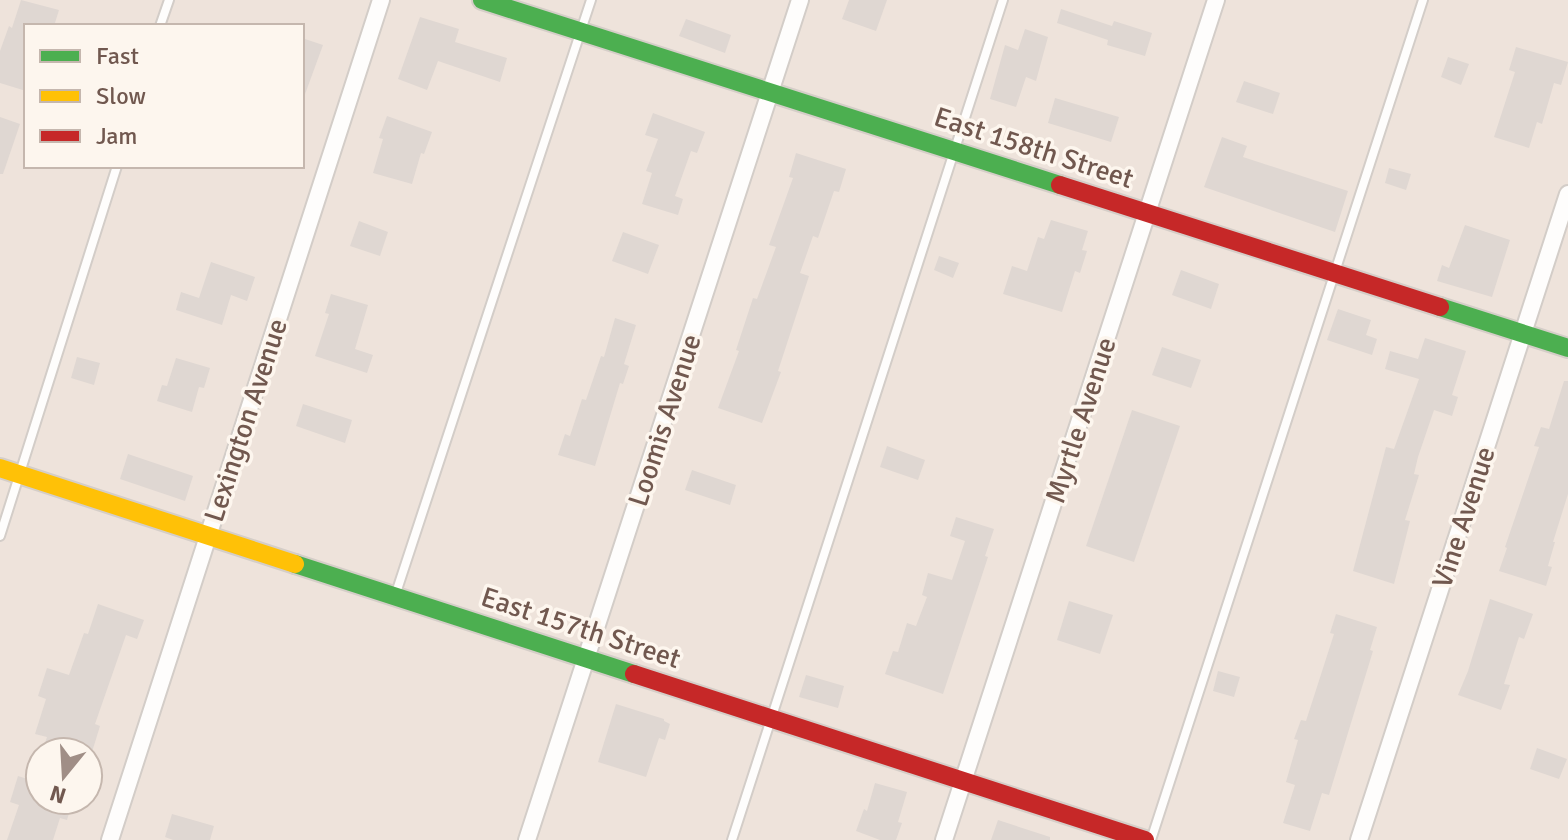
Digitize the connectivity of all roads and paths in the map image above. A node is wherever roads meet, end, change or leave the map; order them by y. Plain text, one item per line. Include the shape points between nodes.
1 (169, 0) edge
2 (381, 0) edge
3 (482, 0) edge
4 (591, 0) edge
5 (800, 0) edge
6 (1003, 0) edge
7 (1216, 0) edge
8 (1423, 0) edge
9 (161, 24) edge
10 (580, 32) junction
11 (770, 92) junction
12 (954, 151) junction
13 (116, 168) edge
14 (1568, 194) edge
15 (1147, 213) junction
16 (1335, 273) junction
17 (1523, 334) junction
18 (1568, 348) edge
19 (0, 468) edge
20 (20, 474) junction
21 (0, 536) edge
22 (208, 536) junction
23 (395, 596) junction
24 (586, 658) junction
25 (771, 718) junction
26 (963, 781) junction
27 (110, 840) edge
28 (527, 840) edge
29 (732, 840) edge
30 (944, 840) edge
31 (1145, 840) edge
32 (1151, 840) edge
33 (1359, 840) edge

1 - 9 lane
2 - 22 street, Lexington Avenue
3 - 10 street, East 158th Street
4 - 10 lane
5 - 11 street, Loomis Avenue
6 - 12 lane
7 - 15 street, Myrtle Avenue
8 - 16 lane
10 - 11 street, East 158th Street
10 - 23 lane
11 - 12 street, East 158th Street
11 - 24 street, Loomis Avenue
12 - 15 street, East 158th Street
12 - 25 lane
13 - 20 lane
14 - 17 street, Vine Avenue
15 - 16 street, East 158th Street
15 - 26 street, Myrtle Avenue
16 - 17 street, East 158th Street
16 - 32 lane
17 - 18 street, East 158th Street
17 - 33 street, Vine Avenue
19 - 20 street, East 157th Street
20 - 21 lane
20 - 22 street, East 157th Street
22 - 23 street, East 157th Street
22 - 27 street, Lexington Avenue
23 - 24 street, East 157th Street
24 - 25 street, East 157th Street
24 - 28 street, Loomis Avenue
25 - 26 street, East 157th Street
25 - 29 lane
26 - 30 street, Myrtle Avenue
26 - 31 street, East 157th Street

